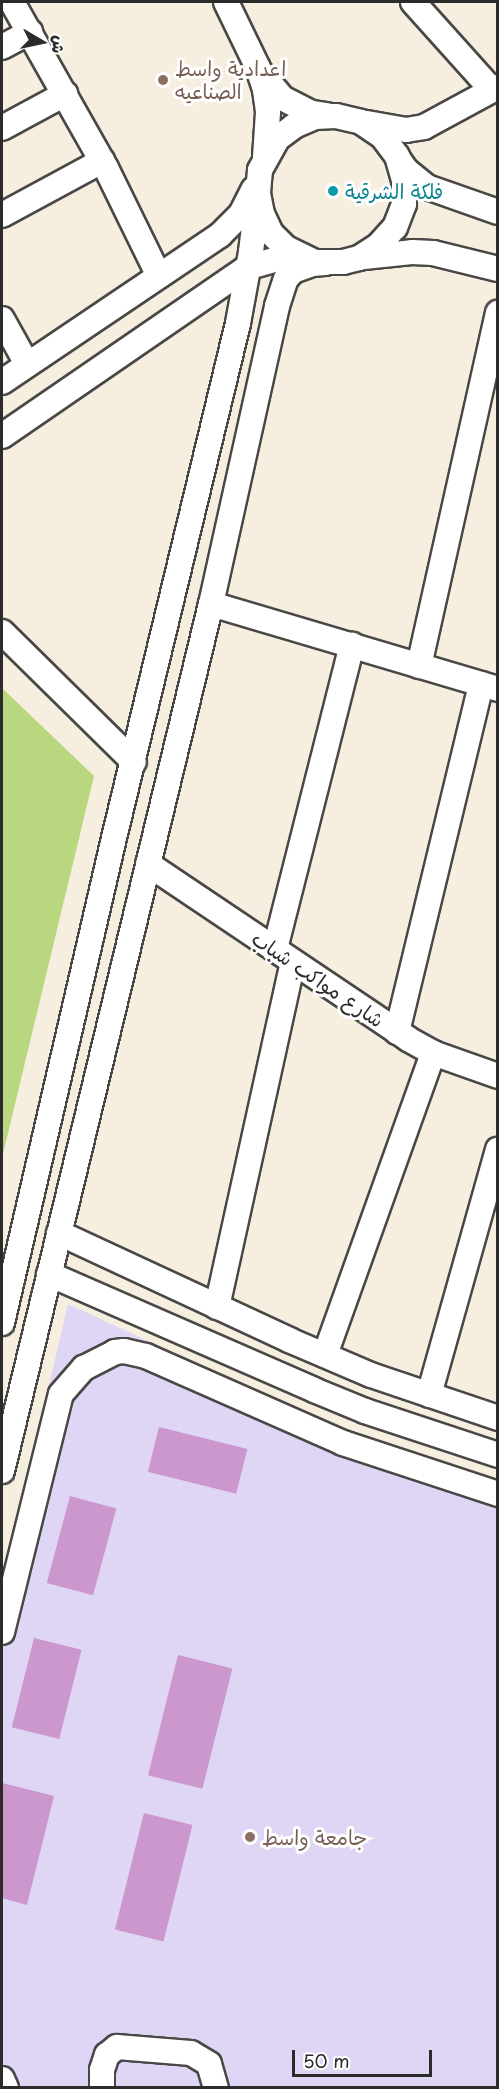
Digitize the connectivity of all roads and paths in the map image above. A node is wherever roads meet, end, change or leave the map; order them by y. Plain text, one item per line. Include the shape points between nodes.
1 (12, 2) edge
2 (226, 2) edge
3 (412, 2) edge
4 (30, 32) junction
5 (2, 47) edge
6 (258, 68) junction
7 (495, 88) edge
8 (65, 94) junction
9 (336, 116) junction
10 (361, 122) junction
11 (2, 129) edge
12 (397, 156) junction
13 (102, 161) junction
14 (261, 173) junction
15 (498, 212) edge
16 (2, 215) edge
17 (359, 258) junction
18 (315, 261) junction
19 (249, 267) junction
20 (498, 268) edge
21 (159, 276) junction
22 (208, 294) junction
23 (498, 313) edge
24 (240, 314) junction
25 (2, 319) edge
26 (27, 364) junction
27 (2, 382) edge
28 (2, 435) edge
29 (211, 604) junction
30 (2, 632) edge
31 (352, 645) junction
32 (419, 666) junction
33 (489, 686) edge
34 (134, 762) junction
35 (148, 864) junction
36 (284, 956) junction
37 (397, 1032) junction
38 (433, 1053) junction
39 (498, 1076) edge
40 (498, 1149) edge
41 (59, 1233) junction
42 (49, 1274) junction
43 (217, 1307) junction
44 (2, 1323) edge
45 (325, 1355) junction
46 (429, 1395) junction
47 (498, 1418) edge
48 (498, 1455) edge
49 (2, 1472) edge
50 (498, 1494) edge
51 (2, 1632) edge
52 (2, 2079) edge
53 (6, 2088) edge
54 (102, 2088) edge
55 (216, 2088) edge

1 - 4 street
2 - 6 street
3 - 7 street
4 - 5 street
4 - 8 street
6 - 9 street via 282,98 312,113
6 - 14 street via 268,112
7 - 10 street via 416,129
8 - 11 street
8 - 13 street
9 - 10 street
9 - 14 street via 315,117 294,126 277,139
10 - 12 street via 382,136
12 - 15 street via 406,170 427,188
12 - 17 street via 404,196 395,227 380,245
13 - 16 street
13 - 21 street
14 - 18 street via 262,214 271,232 286,248
14 - 19 street
14 - 21 street via 246,208 232,225
17 - 18 street
17 - 20 street via 433,253
18 - 19 street via 280,258
18 - 29 street via 293,271 281,292
19 - 22 street
19 - 24 street
21 - 26 street
22 - 24 street via 227,283 238,284 242,291
22 - 28 street
23 - 32 street
24 - 34 street
25 - 26 street
26 - 27 street
29 - 31 street
29 - 35 street
30 - 34 street
31 - 32 street
31 - 36 street
32 - 33 street
33 - 37 street
34 - 44 street
35 - 36 street, شارع مواكب شباب
35 - 41 street
36 - 37 street, شارع مواكب شباب
36 - 43 street
37 - 38 street, شارع مواكب شباب
38 - 39 street, شارع مواكب شباب
38 - 45 street
40 - 46 street
41 - 42 street
41 - 43 street
42 - 48 street via 365,1411
42 - 49 street
43 - 45 street
45 - 46 street
46 - 47 street
50 - 51 street via 343,1443 146,1356 115,1352 84,1368 61,1394
52 - 53 street
54 - 55 street via 107,2055 117,2047 191,2052 209,2064

